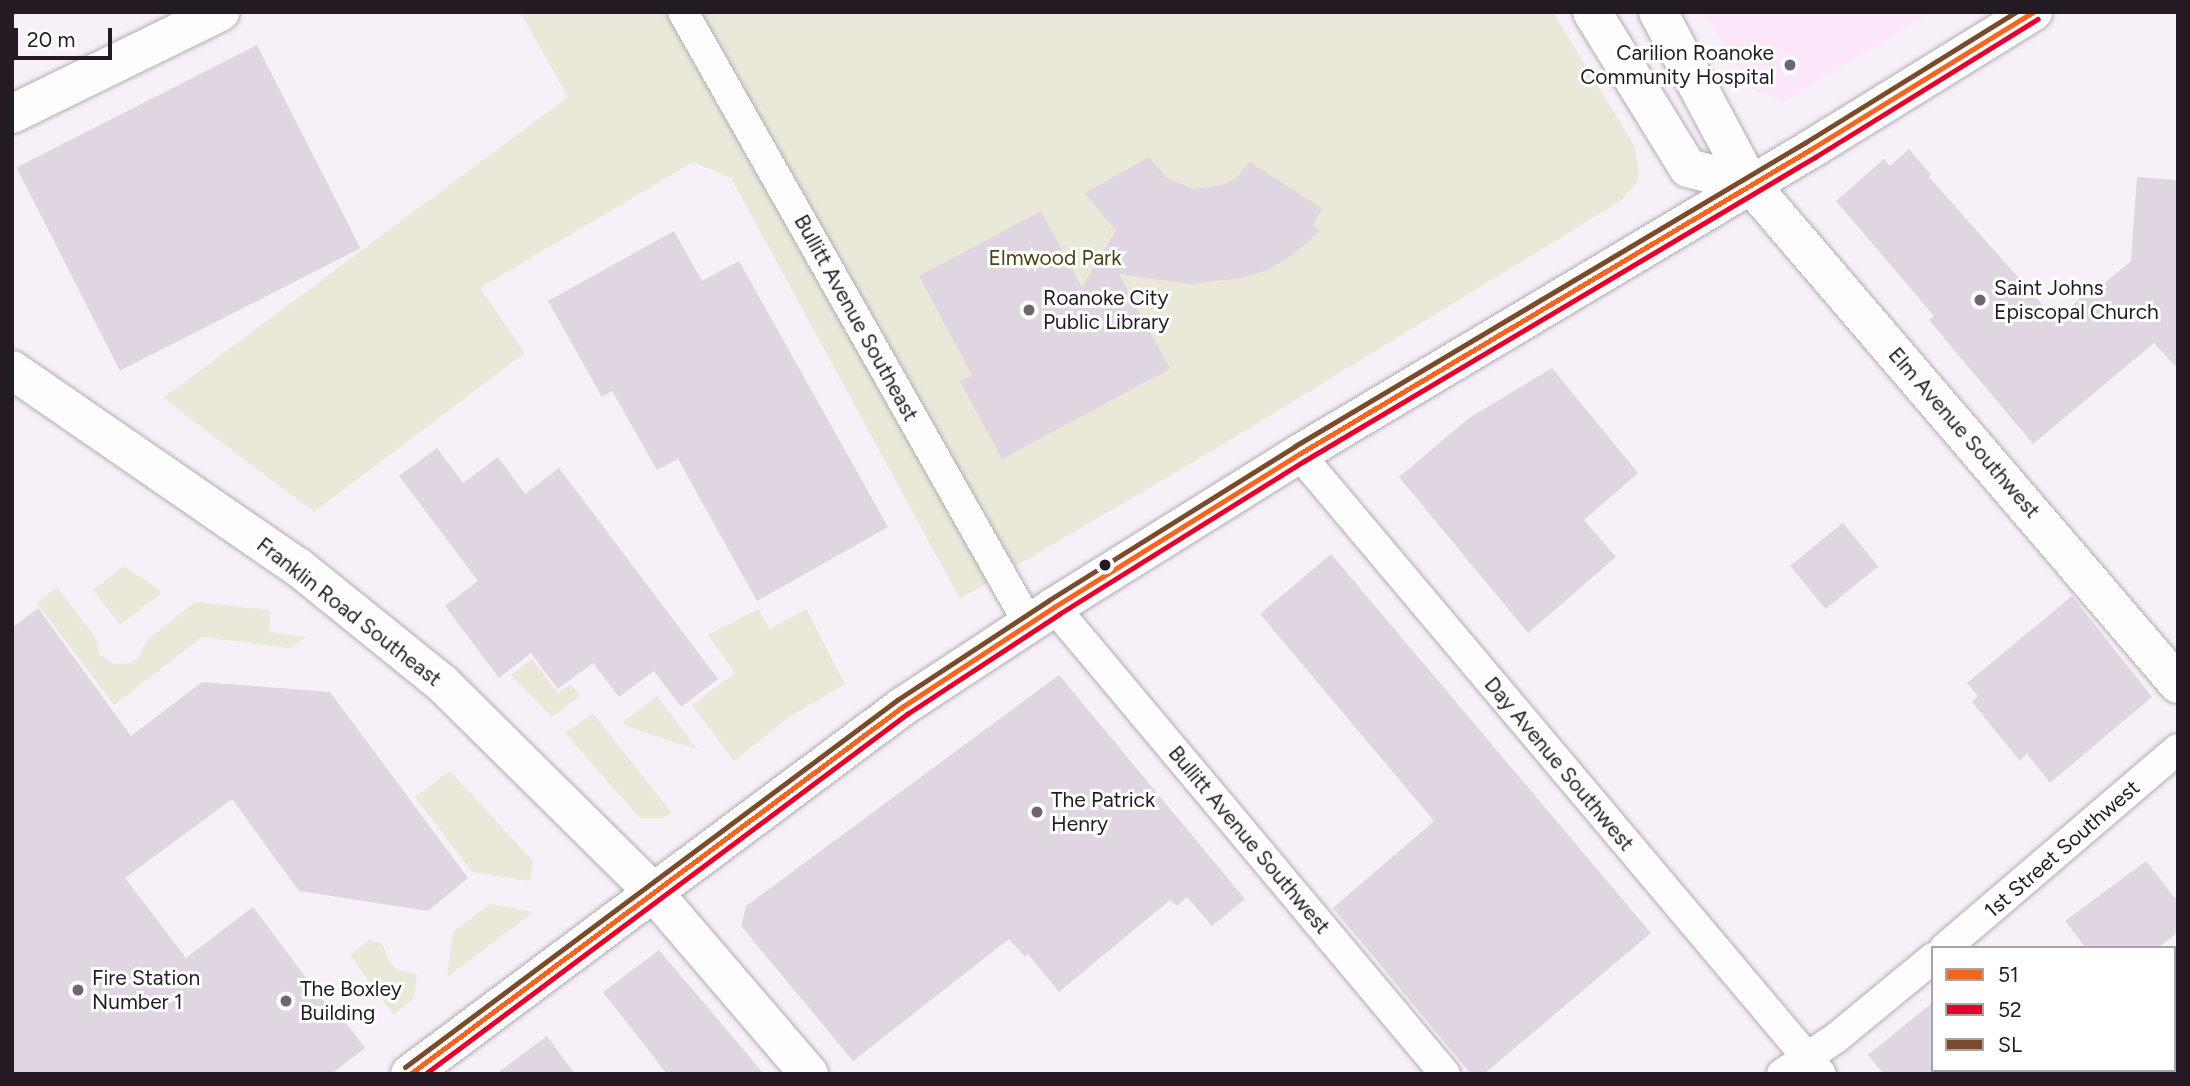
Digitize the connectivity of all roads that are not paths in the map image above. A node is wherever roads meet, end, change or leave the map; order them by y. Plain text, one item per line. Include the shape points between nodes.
1 (220, 12) edge
2 (683, 12) edge
3 (1592, 12) edge
4 (1658, 12) edge
5 (2033, 12) edge
6 (12, 114) edge
7 (1749, 184) junction
8 (12, 370) edge
9 (1298, 454) junction
10 (1041, 615) junction
11 (2178, 684) edge
12 (2178, 749) edge
13 (654, 893) junction
14 (1947, 946) edge
15 (1931, 960) edge
16 (1803, 1068) edge
17 (410, 1074) edge
18 (809, 1074) edge
19 (1445, 1074) edge

1 - 6 main road
2 - 10 street, Bullitt Avenue Southeast
3 - 7 main road via 1688,168
4 - 7 main road, Elm Avenue Southwest
5 - 7 main road
7 - 9 main road
7 - 11 main road, Elm Avenue Southwest
8 - 13 main road, Franklin Road Southeast via 373,624 442,682
9 - 10 main road
9 - 16 street, Day Avenue Southwest
10 - 13 main road via 902,707
10 - 19 street, Bullitt Avenue Southwest
12 - 14 street, 1st Street Southwest
13 - 17 main road
13 - 18 main road, Franklin Road Southeast
15 - 16 street

